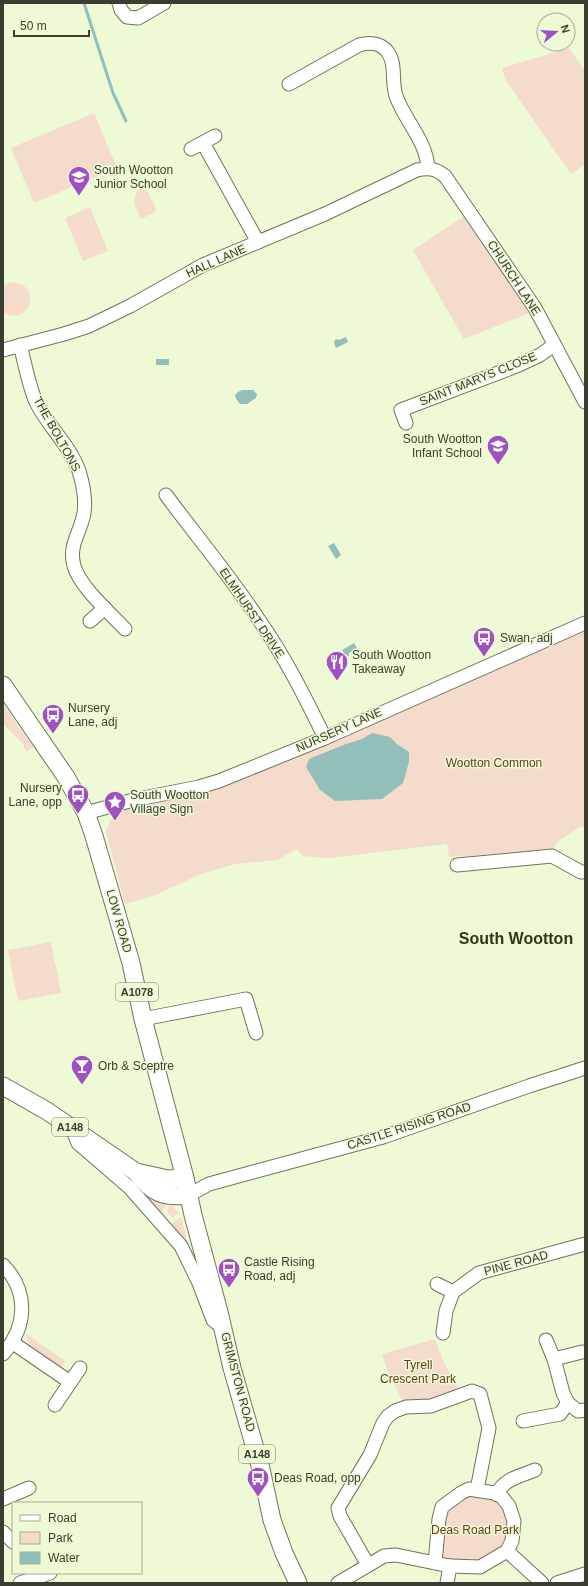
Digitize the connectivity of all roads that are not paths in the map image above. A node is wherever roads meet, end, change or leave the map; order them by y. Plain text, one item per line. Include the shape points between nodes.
1 (119, 3) edge
2 (164, 3) edge
3 (289, 84) dead end
4 (215, 136) dead end
5 (428, 168) junction
6 (258, 242) junction
7 (20, 345) junction
8 (554, 345) junction
9 (3, 350) edge
10 (585, 402) edge
11 (406, 423) dead end
12 (166, 495) dead end
13 (105, 608) junction
14 (90, 621) dead end
15 (585, 623) edge
16 (125, 629) dead end
17 (3, 686) edge
18 (325, 738) junction
19 (86, 813) junction
20 (457, 866) dead end
21 (585, 872) edge
22 (143, 1019) junction
23 (256, 1033) dead end
24 (585, 1068) edge
25 (3, 1086) edge
26 (72, 1128) junction
27 (136, 1172) junction
28 (186, 1178) junction
29 (209, 1184) junction
30 (189, 1195) junction
31 (585, 1244) edge
32 (3, 1265) edge
33 (437, 1284) dead end
34 (453, 1292) junction
35 (223, 1328) junction
36 (443, 1333) dead end
37 (546, 1340) dead end
38 (13, 1343) junction
39 (582, 1352) dead end
40 (3, 1354) edge
41 (554, 1359) junction
42 (80, 1368) dead end
43 (70, 1382) junction
44 (565, 1398) junction
45 (55, 1405) dead end
46 (585, 1410) edge
47 (523, 1421) dead end
48 (535, 1470) dead end
49 (28, 1488) dead end
50 (477, 1490) junction
51 (496, 1494) junction
52 (3, 1499) edge
53 (3, 1532) edge
54 (12, 1541) edge
55 (507, 1551) junction
56 (435, 1563) junction
57 (368, 1565) junction
58 (450, 1566) junction
59 (45, 1574) edge
60 (585, 1574) edge
61 (34, 1576) edge
62 (20, 1583) edge
63 (298, 1583) edge
64 (338, 1583) edge
65 (447, 1583) edge
66 (542, 1583) edge
67 (557, 1583) edge

1 - 2 street via 127,17 138,18
3 - 5 street via 359,45 379,45 390,56 393,64 394,91 424,148
4 - 6 street via 197,146
5 - 6 street, HALL LANE via 417,170 325,214
5 - 8 street, CHURCH LANE via 445,176 535,308
6 - 7 street, HALL LANE via 220,257 89,326
7 - 9 street, HALL LANE
7 - 13 street, THE BOLTONS via 38,405 79,472 84,490 84,513 73,545 74,566 78,576
8 - 10 street, CHURCH LANE
8 - 11 street, SAINT MARYS CLOSE via 519,365 399,405
12 - 18 street, ELMHURST DRIVE via 260,620
13 - 14 street
13 - 16 street, THE BOLTONS
15 - 18 street, NURSERY LANE
17 - 19 main road, LOW ROAD / A1078 via 66,777
18 - 19 street, NURSERY LANE via 219,781
19 - 22 main road, LOW ROAD / A1078 via 131,963
20 - 21 street via 552,856
22 - 23 street via 246,999
22 - 28 main road, LOW ROAD / A1078
24 - 29 street, CASTLE RISING ROAD via 383,1137
25 - 26 main road, A148
26 - 27 main road, A148
26 - 35 street via 78,1143 129,1187 181,1246 213,1320
27 - 28 main road, A148 via 168,1179
27 - 30 main road, A148 via 146,1185 159,1194 174,1197
28 - 29 street, CASTLE RISING ROAD
28 - 30 main road, GRIMSTON ROAD / A148
29 - 30 street, CASTLE RISING ROAD
30 - 35 main road, GRIMSTON ROAD / A148
31 - 34 street, PINE ROAD via 479,1273
32 - 38 street via 14,1280 22,1305 19,1331
33 - 34 street
34 - 36 street via 446,1311
35 - 63 main road, GRIMSTON ROAD / A148 via 272,1520
37 - 41 street
38 - 40 street
38 - 43 street
39 - 41 street
41 - 44 street
42 - 43 street
43 - 45 street
44 - 46 street via 578,1411
44 - 47 street via 560,1414
48 - 51 street via 502,1485
49 - 52 street
50 - 51 street
50 - 56 street via 468,1489 442,1507
50 - 57 street via 489,1428 480,1394 472,1391 431,1406 406,1407 395,1411 383,1423 370,1455 338,1508
51 - 55 street via 509,1506 514,1521 512,1541
53 - 54 street
55 - 58 street via 480,1567
55 - 66 street
56 - 57 street via 396,1555 384,1556
56 - 58 street
57 - 64 street
58 - 65 street
59 - 61 street
60 - 67 street
61 - 62 street

